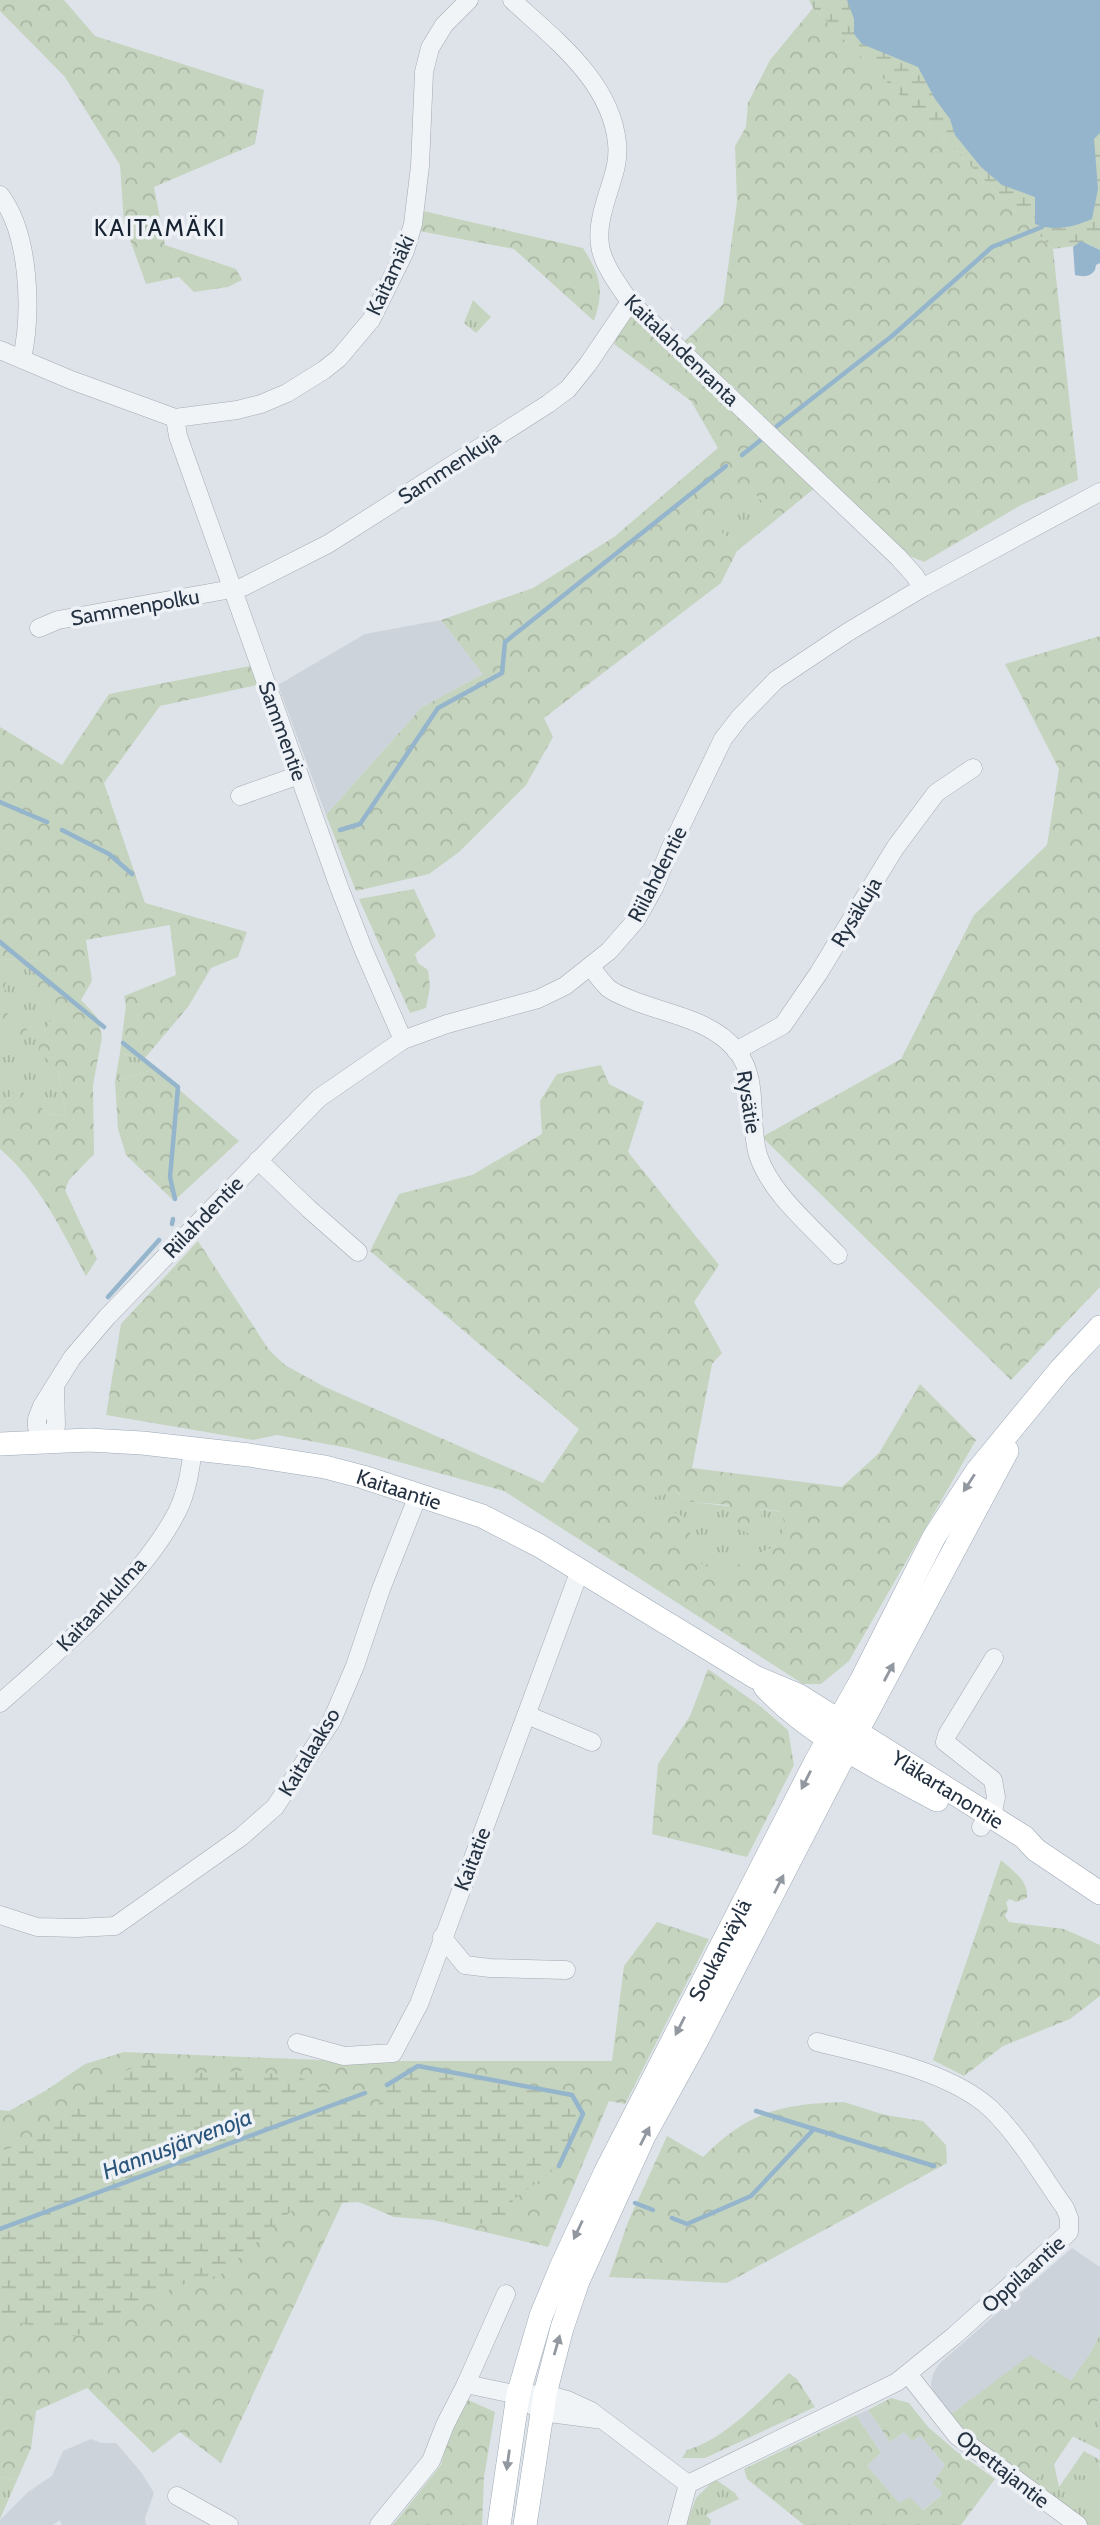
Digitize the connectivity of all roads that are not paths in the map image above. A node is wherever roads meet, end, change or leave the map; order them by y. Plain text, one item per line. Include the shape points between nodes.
1 (470, 0) edge
2 (512, 0) edge
3 (0, 195) edge
4 (630, 302) junction
5 (0, 350) edge
6 (22, 359) junction
7 (175, 418) junction
8 (1100, 492) edge
9 (922, 588) junction
10 (233, 591) junction
11 (39, 628) dead end
12 (973, 768) dead end
13 (299, 775) junction
14 (240, 796) dead end
15 (591, 967) junction
16 (403, 1040) junction
17 (736, 1051) junction
18 (258, 1160) junction
19 (358, 1251) dead end
20 (838, 1255) dead end
21 (1100, 1326) edge
22 (44, 1441) junction
23 (0, 1444) edge
24 (193, 1450) junction
25 (419, 1493) junction
26 (580, 1570) junction
27 (994, 1658) dead end
28 (0, 1703) edge
29 (527, 1715) junction
30 (843, 1735) junction
31 (592, 1742) dead end
32 (985, 1821) junction
33 (1100, 1893) edge
34 (0, 1915) edge
35 (442, 1937) junction
36 (566, 1970) dead end
37 (817, 2042) dead end
38 (297, 2043) dead end
39 (506, 2294) dead end
40 (908, 2374) junction
41 (466, 2384) junction
42 (518, 2395) junction
43 (543, 2403) junction
44 (688, 2484) junction
45 (177, 2496) dead end
46 (229, 2525) edge
47 (379, 2525) edge
48 (499, 2525) edge
49 (525, 2525) edge
50 (677, 2525) edge
51 (1077, 2525) edge

1 - 7 street, Kaitamäki via 444,24 430,48 424,72 420,166 411,234 371,320 339,358 288,393 236,410
2 - 4 street, Kaitalahdenranta via 582,67 610,115 618,156 599,219 599,242 606,267
3 - 6 street via 15,220 22,248 26,340
4 - 9 street, Kaitalahdenranta via 898,557
4 - 10 street, Sammenkuja via 588,364 548,404 328,544
5 - 6 street, Kaitamäki
6 - 7 street, Kaitamäki
7 - 10 street, Sammentie
8 - 9 street, Riilahdentie
9 - 15 street, Riilahdentie via 776,680 740,717 723,739 636,920
10 - 11 street, Sammenpolku via 58,620
10 - 13 street, Sammentie
12 - 17 street, Rysäkuja via 936,793 895,848 783,1025
13 - 14 street
13 - 16 street, Sammentie via 364,951
15 - 16 street, Riilahdentie via 538,999
15 - 17 street, Rysätie via 608,988 692,1020 716,1032
16 - 18 street, Riilahdentie via 319,1098
17 - 20 street, Rysätie via 750,1079 753,1138 760,1159 792,1207
18 - 19 street
18 - 22 street, Riilahdentie via 72,1358 55,1388 56,1426
21 - 30 main road, Soukanväylä via 977,1471 934,1537
22 - 23 main road, Kaitaantie
22 - 24 main road, Kaitaantie via 142,1443
24 - 25 main road, Kaitaantie via 325,1468
24 - 28 street, Kaitaankulma via 178,1511 147,1556 91,1619
25 - 26 main road, Kaitaantie via 482,1516
25 - 34 street, Kaitalaakso via 332,1720 275,1807 241,1837 115,1926 37,1927
26 - 29 street, Kaitatie
26 - 30 main road, Kaitaantie via 755,1677 798,1695
27 - 32 street via 945,1742 993,1780 996,1797
29 - 31 street
29 - 35 street, Kaitatie
30 - 32 main road, Yläkartanontie
30 -> 42 main road, Soukanväylä via 686,2015 579,2229 541,2316
43 -> 30 main road, Soukanväylä via 578,2281 644,2136 697,2040
32 - 33 main road, Yläkartanontie via 1016,1846 1036,1850
35 - 36 street via 465,1965
35 - 38 street, Kaitatie via 419,2004 393,2053 344,2056
37 - 40 street, Oppilaantie via 903,2064 975,2096 1010,2132 1069,2218 1069,2232 1056,2245
39 - 41 street
40 - 44 street, Oppilaantie
40 - 51 street, Opettajantie via 957,2436
41 - 42 street
41 - 47 street via 431,2460
42 - 43 street
42 -> 48 main road, Soukanväylä
43 - 44 street via 601,2420
43 - 49 main road, Soukanväylä
44 - 50 street
45 - 46 street

